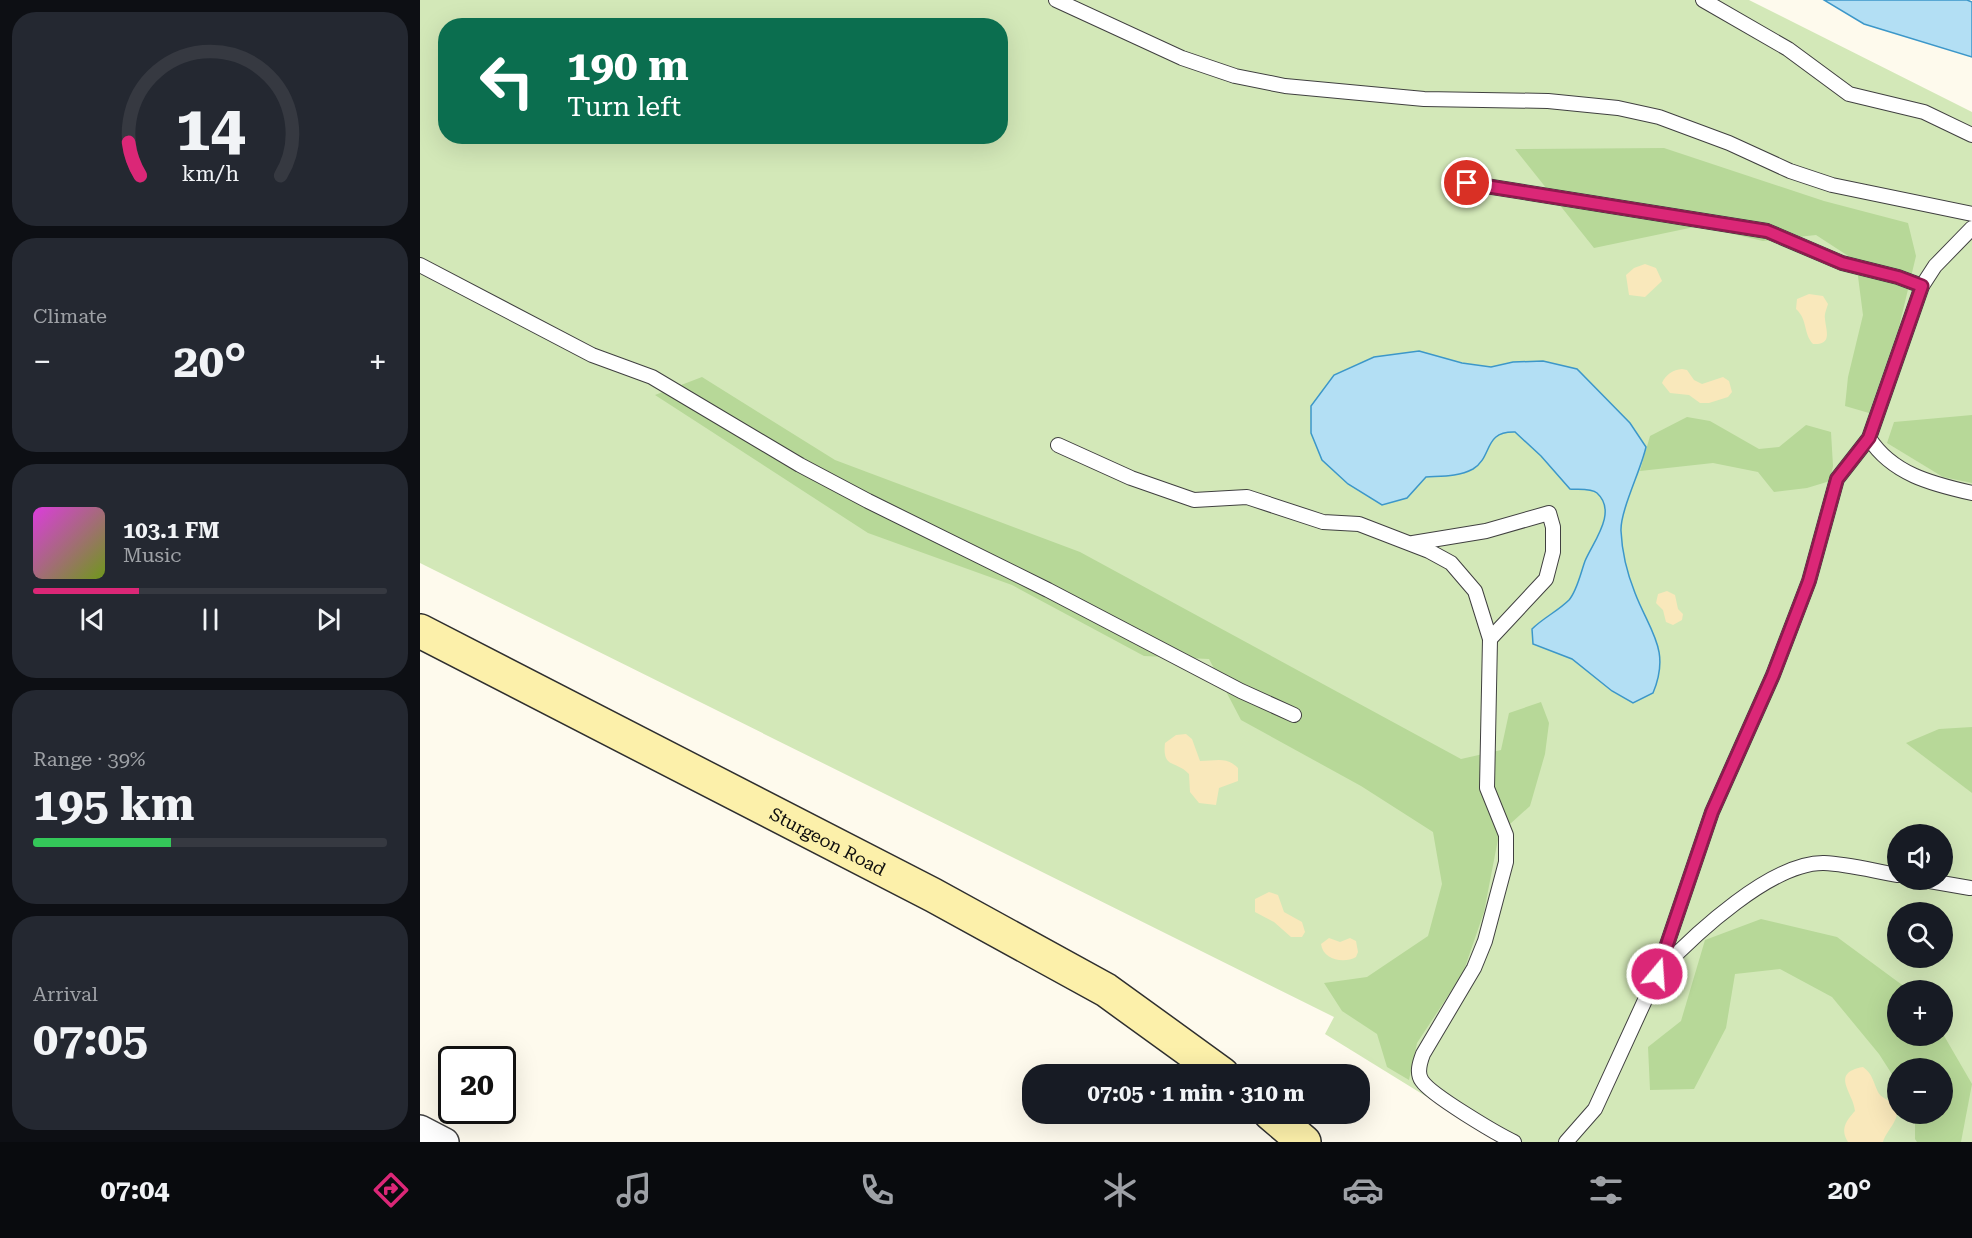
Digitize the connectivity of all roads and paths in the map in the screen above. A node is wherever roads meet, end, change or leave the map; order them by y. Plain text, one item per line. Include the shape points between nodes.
1 (1056, 0) edge
2 (1703, 0) edge
3 (1972, 135) edge
4 (1467, 183) dead end
5 (1972, 214) edge
6 (1972, 228) edge
7 (420, 265) edge
8 (1922, 286) junction
9 (1869, 438) junction
10 (1058, 445) dead end
11 (1972, 493) edge
12 (1410, 544) junction
13 (420, 632) edge
14 (1490, 639) junction
15 (1294, 715) dead end
16 (1887, 873) edge
17 (1953, 885) edge
18 (1970, 888) dead end
19 (1657, 974) junction
20 (1208, 1064) edge
21 (1282, 1124) edge
22 (420, 1129) edge
23 (445, 1142) edge
24 (1304, 1142) edge
25 (1514, 1142) edge
26 (1566, 1142) edge

1 - 5 lane via 1182,58 1235,76 1285,86 1424,99 1548,101 1618,108 1659,117 1832,185
2 - 3 lane via 1788,49 1849,94 1924,112
4 - 8 lane via 1767,231 1842,263
6 - 8 lane via 1935,266
7 - 15 lane via 592,355 652,377 868,501
8 - 9 lane
9 - 11 lane via 1878,452 1903,471 1933,484
9 - 19 lane via 1837,479 1809,581 1773,675 1712,812
10 - 12 lane via 1131,478 1194,500 1247,497 1323,522 1359,524
12 - 14 lane via 1451,564 1475,591
12 - 14 lane via 1486,531 1549,513 1552,552 1546,579
13 - 20 main road, Sturgeon Road via 963,911 1106,990
14 - 25 lane via 1487,788 1506,835 1506,862 1474,968 1419,1067 1422,1081 1446,1100
16 - 19 lane via 1823,863 1775,878 1699,931
17 - 18 lane
19 - 26 lane via 1594,1109
21 - 24 main road
22 - 23 street

